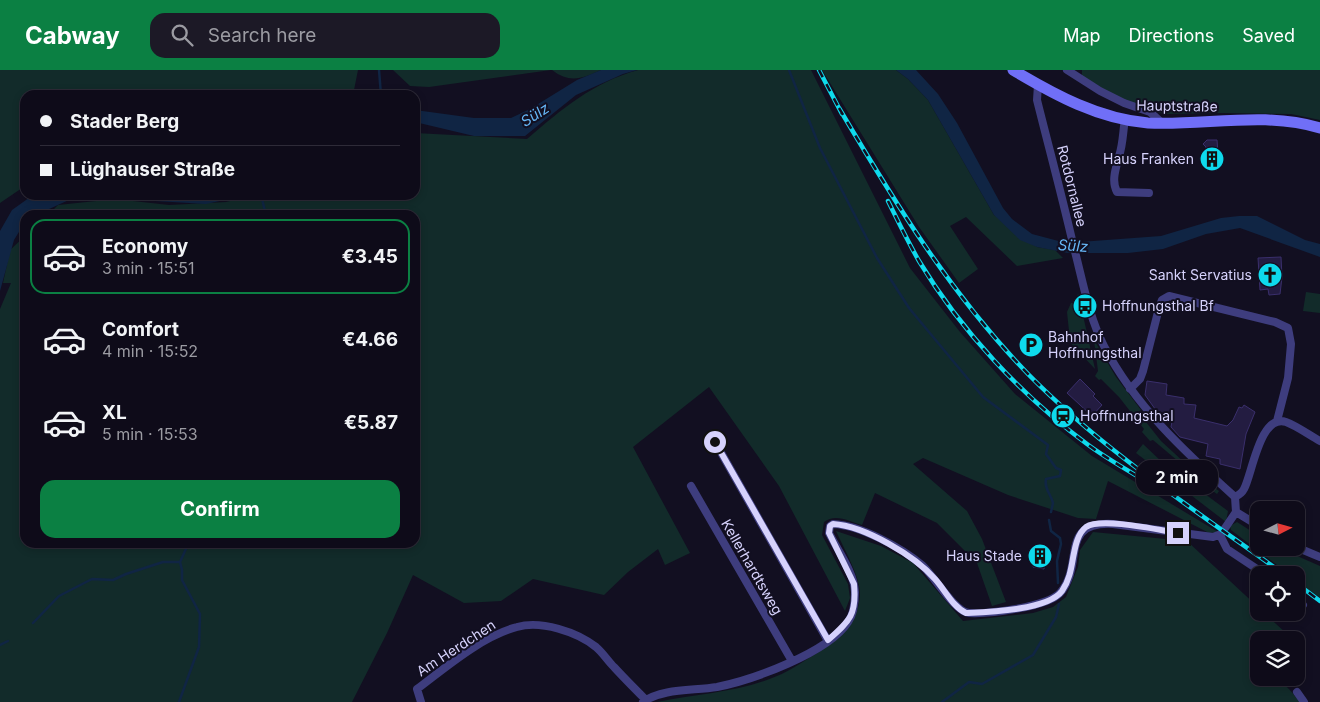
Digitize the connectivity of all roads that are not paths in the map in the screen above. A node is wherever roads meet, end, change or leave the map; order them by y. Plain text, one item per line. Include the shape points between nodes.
1 (1014, 70) edge
2 (1067, 70) edge
3 (1038, 85) junction
4 (1125, 119) junction
5 (1162, 123) junction
6 (1320, 128) edge
7 (1149, 193) dead end
8 (1130, 389) junction
9 (1277, 422) junction
10 (1320, 441) edge
11 (715, 442) dead end
12 (691, 486) dead end
13 (1235, 497) junction
14 (1236, 512) junction
15 (1250, 521) edge
16 (1220, 535) junction
17 (1305, 551) edge
18 (1320, 557) edge
19 (1253, 566) edge
20 (828, 640) junction
21 (792, 661) junction
22 (1297, 692) dead end
23 (644, 701) edge
24 (421, 702) edge
25 (1304, 702) edge

1 - 3 main road, Hauptstraße
2 - 5 street via 1116,99 1150,112
3 - 4 main road, Hauptstraße via 1078,105
3 - 8 street, Rotdornallee via 1037,100 1097,331
4 - 5 main road, Hauptstraße
4 - 7 street via 1114,186 1117,192
5 - 6 main road, Hauptstraße via 1280,120
8 - 9 street via 1140,379 1159,308 1165,296 1169,296 1288,328 1291,344 1288,378
8 - 13 street, Rotdornallee via 1170,437
9 - 10 street via 1285,422
9 - 13 street via 1264,433 1244,489
11 - 20 street
12 - 21 street, Kellerhardtsweg
13 - 14 street
14 - 15 street
14 - 16 street
16 - 19 street via 1228,549
16 - 20 street via 1206,537 1094,524 1081,533 1069,579 1056,597 1038,604 966,613 910,556 887,542 833,524 829,533 854,584 854,592 850,620
17 - 18 street
20 - 21 street
21 - 23 street via 732,683 660,694
22 - 25 street
23 - 24 street, Am Herdchen via 590,643 568,632 534,625 518,626 503,632 452,664 417,689

